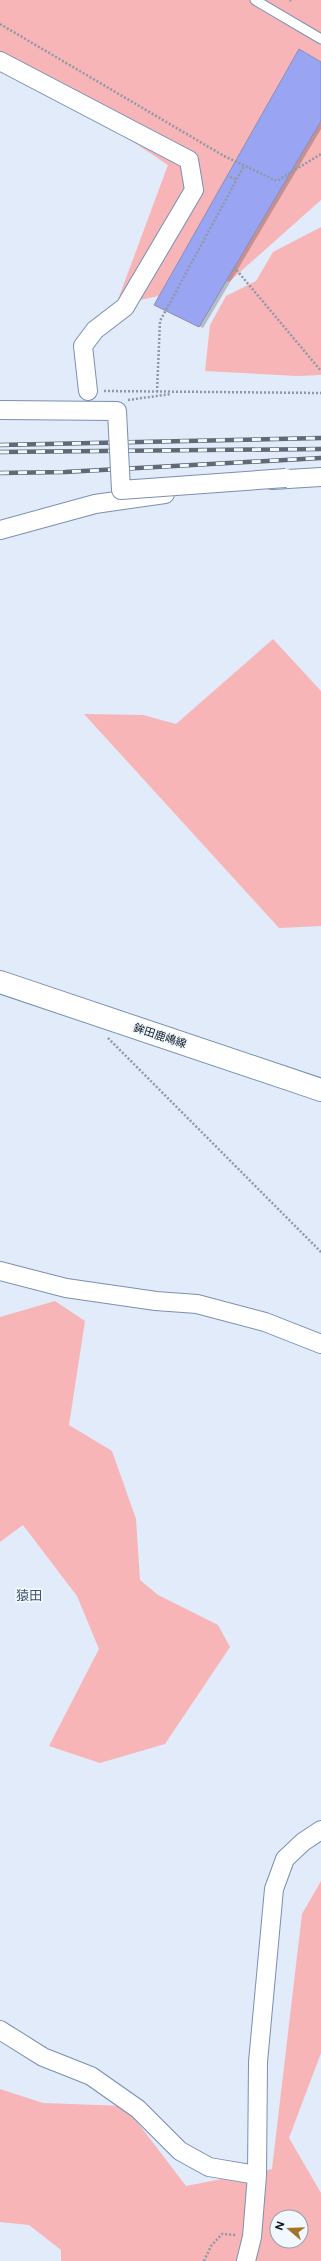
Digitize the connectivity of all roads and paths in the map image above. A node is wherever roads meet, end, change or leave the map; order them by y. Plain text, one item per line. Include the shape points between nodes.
1 (255, 0) edge
2 (0, 24) edge
3 (321, 39) edge
4 (0, 61) edge
5 (321, 154) edge
6 (244, 166) junction
7 (230, 177) dead end
8 (237, 180) junction
9 (234, 267) dead end
10 (321, 371) edge
11 (88, 391) joint
12 (157, 392) junction
13 (177, 393) junction
14 (321, 393) edge
15 (0, 410) edge
16 (117, 411) junction
17 (321, 477) edge
18 (286, 478) junction
19 (0, 530) edge
20 (0, 982) edge
21 (100, 1016) junction
22 (321, 1090) edge
23 (321, 1252) edge
24 (0, 1272) edge
25 (321, 1344) edge
26 (321, 1830) edge
27 (0, 2030) edge
28 (257, 2175) junction
29 (252, 2237) junction
30 (204, 2261) edge
31 (246, 2261) edge

1 - 3 lane
2 - 6 path
4 - 11 street via 189,160 194,190 125,307 95,330 83,346
5 - 6 path via 277,181
6 - 8 path
7 - 8 path
8 - 12 path via 160,321
9 - 10 path
11 - 12 path
12 - 13 path
13 - 14 path
13 - 16 path via 119,402
15 - 16 street, bridge
16 - 18 street, bridge via 121,490
17 - 18 street
18 - 19 street via 95,504
20 - 21 main road, 鉾田鹿嶋線
21 - 22 main road, 鉾田鹿嶋線
21 - 23 path via 108,1038
24 - 25 street via 66,1288 156,1302 197,1304 265,1322
26 - 28 street via 284,1859 274,1889 258,2062
27 - 28 street via 44,2057 91,2076 138,2109 180,2151 209,2168
28 - 29 street
29 - 30 path via 222,2234 211,2246
29 - 31 street

